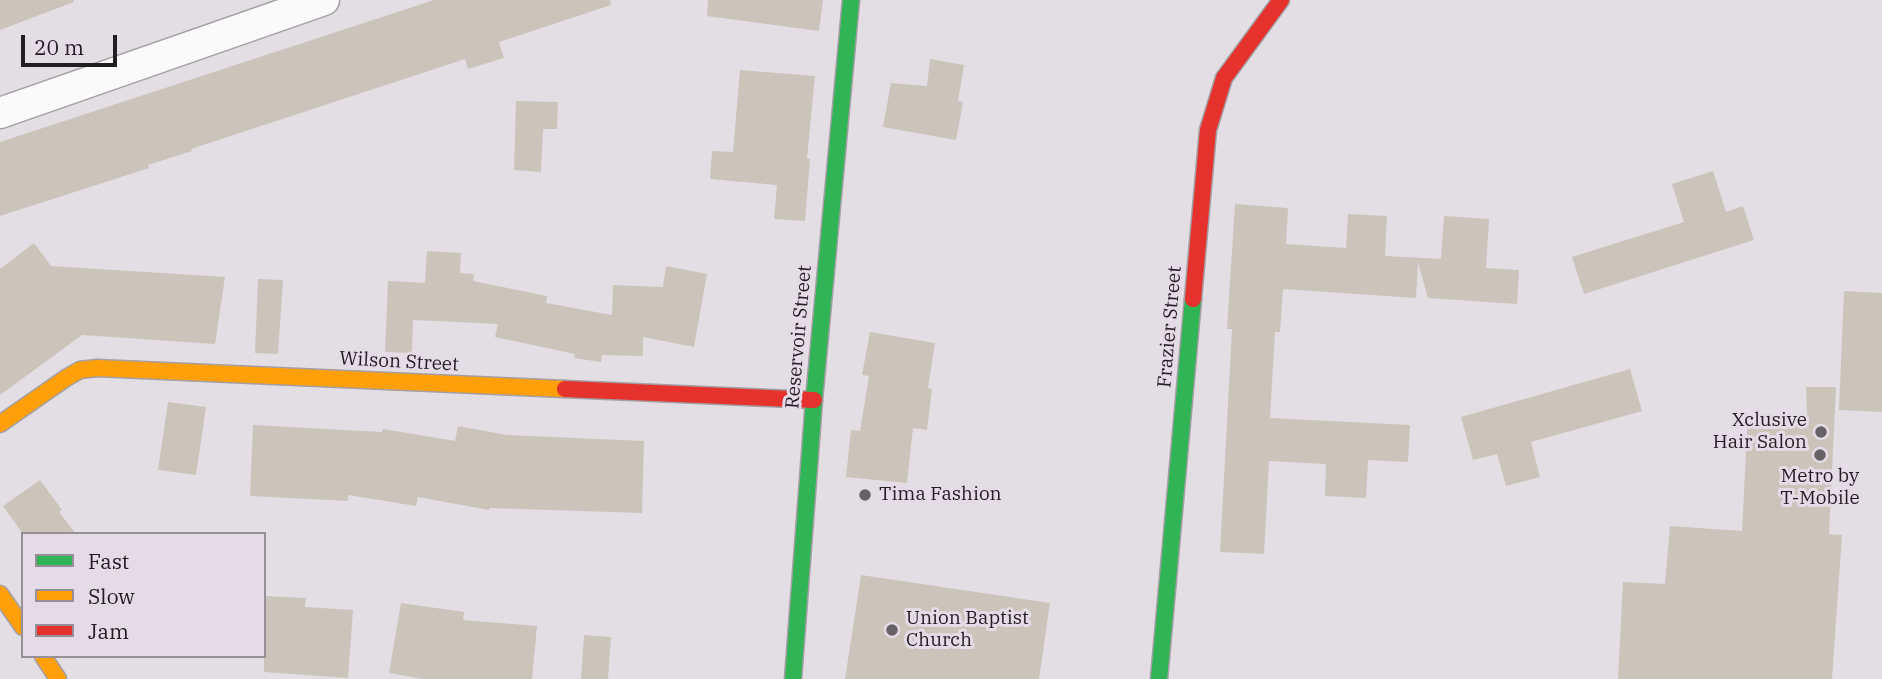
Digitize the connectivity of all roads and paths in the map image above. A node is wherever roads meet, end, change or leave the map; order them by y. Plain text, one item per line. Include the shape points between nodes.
1 (324, 0) edge
2 (851, 0) edge
3 (1281, 0) edge
4 (0, 113) edge
5 (814, 400) junction
6 (0, 424) edge
7 (0, 594) edge
8 (21, 624) edge
9 (44, 658) edge
10 (58, 679) edge
11 (793, 679) edge
12 (1159, 679) edge

1 - 4 street
2 - 5 street, Reservoir Street
3 - 12 street, Frazier Street via 1224,78 1208,130
5 - 6 street, Wilson Street via 97,368 65,378
5 - 11 street, Reservoir Street
7 - 8 street
9 - 10 street

